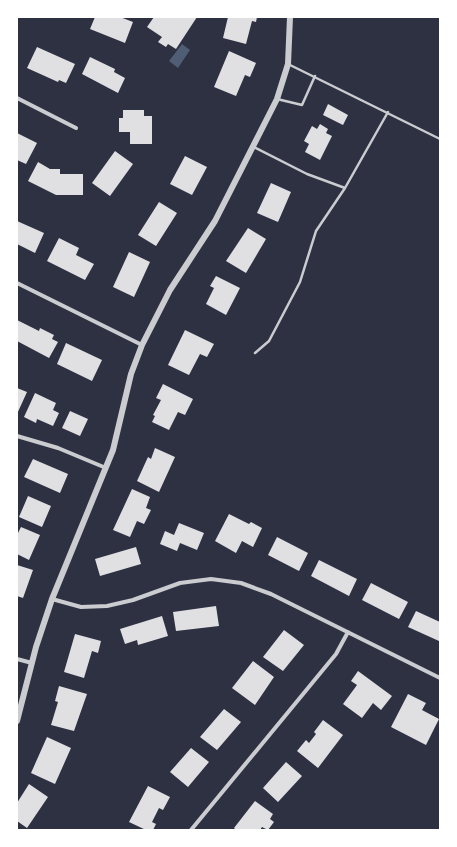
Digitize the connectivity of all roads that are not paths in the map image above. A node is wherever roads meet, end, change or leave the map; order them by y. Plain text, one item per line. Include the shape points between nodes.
1 (290, 17) edge
2 (288, 64) junction
3 (315, 76) junction
4 (17, 98) edge
5 (277, 99) junction
6 (388, 112) junction
7 (76, 128) dead end
8 (440, 139) edge
9 (253, 147) junction
10 (345, 188) junction
11 (17, 283) edge
12 (142, 345) junction
13 (255, 353) dead end
14 (17, 436) edge
15 (106, 468) junction
16 (52, 599) junction
17 (348, 632) junction
18 (17, 658) edge
19 (32, 662) junction
20 (440, 678) edge
21 (17, 721) edge
22 (191, 830) edge

1 - 2 street
2 - 3 lane
2 - 5 street
3 - 5 lane via 302,105
3 - 6 lane
4 - 7 street
5 - 9 street
6 - 8 lane
6 - 10 lane
9 - 10 lane via 307,174
9 - 12 street via 215,221 170,290
10 - 13 lane via 316,231 300,282 269,341
11 - 12 street
12 - 15 street via 126,388 113,450
14 - 15 street via 58,448
15 - 16 street
16 - 17 street via 81,607 107,606 133,600 180,583 226,580 272,594
16 - 19 street
17 - 20 street
17 - 22 street via 336,654
18 - 19 street
19 - 21 street

